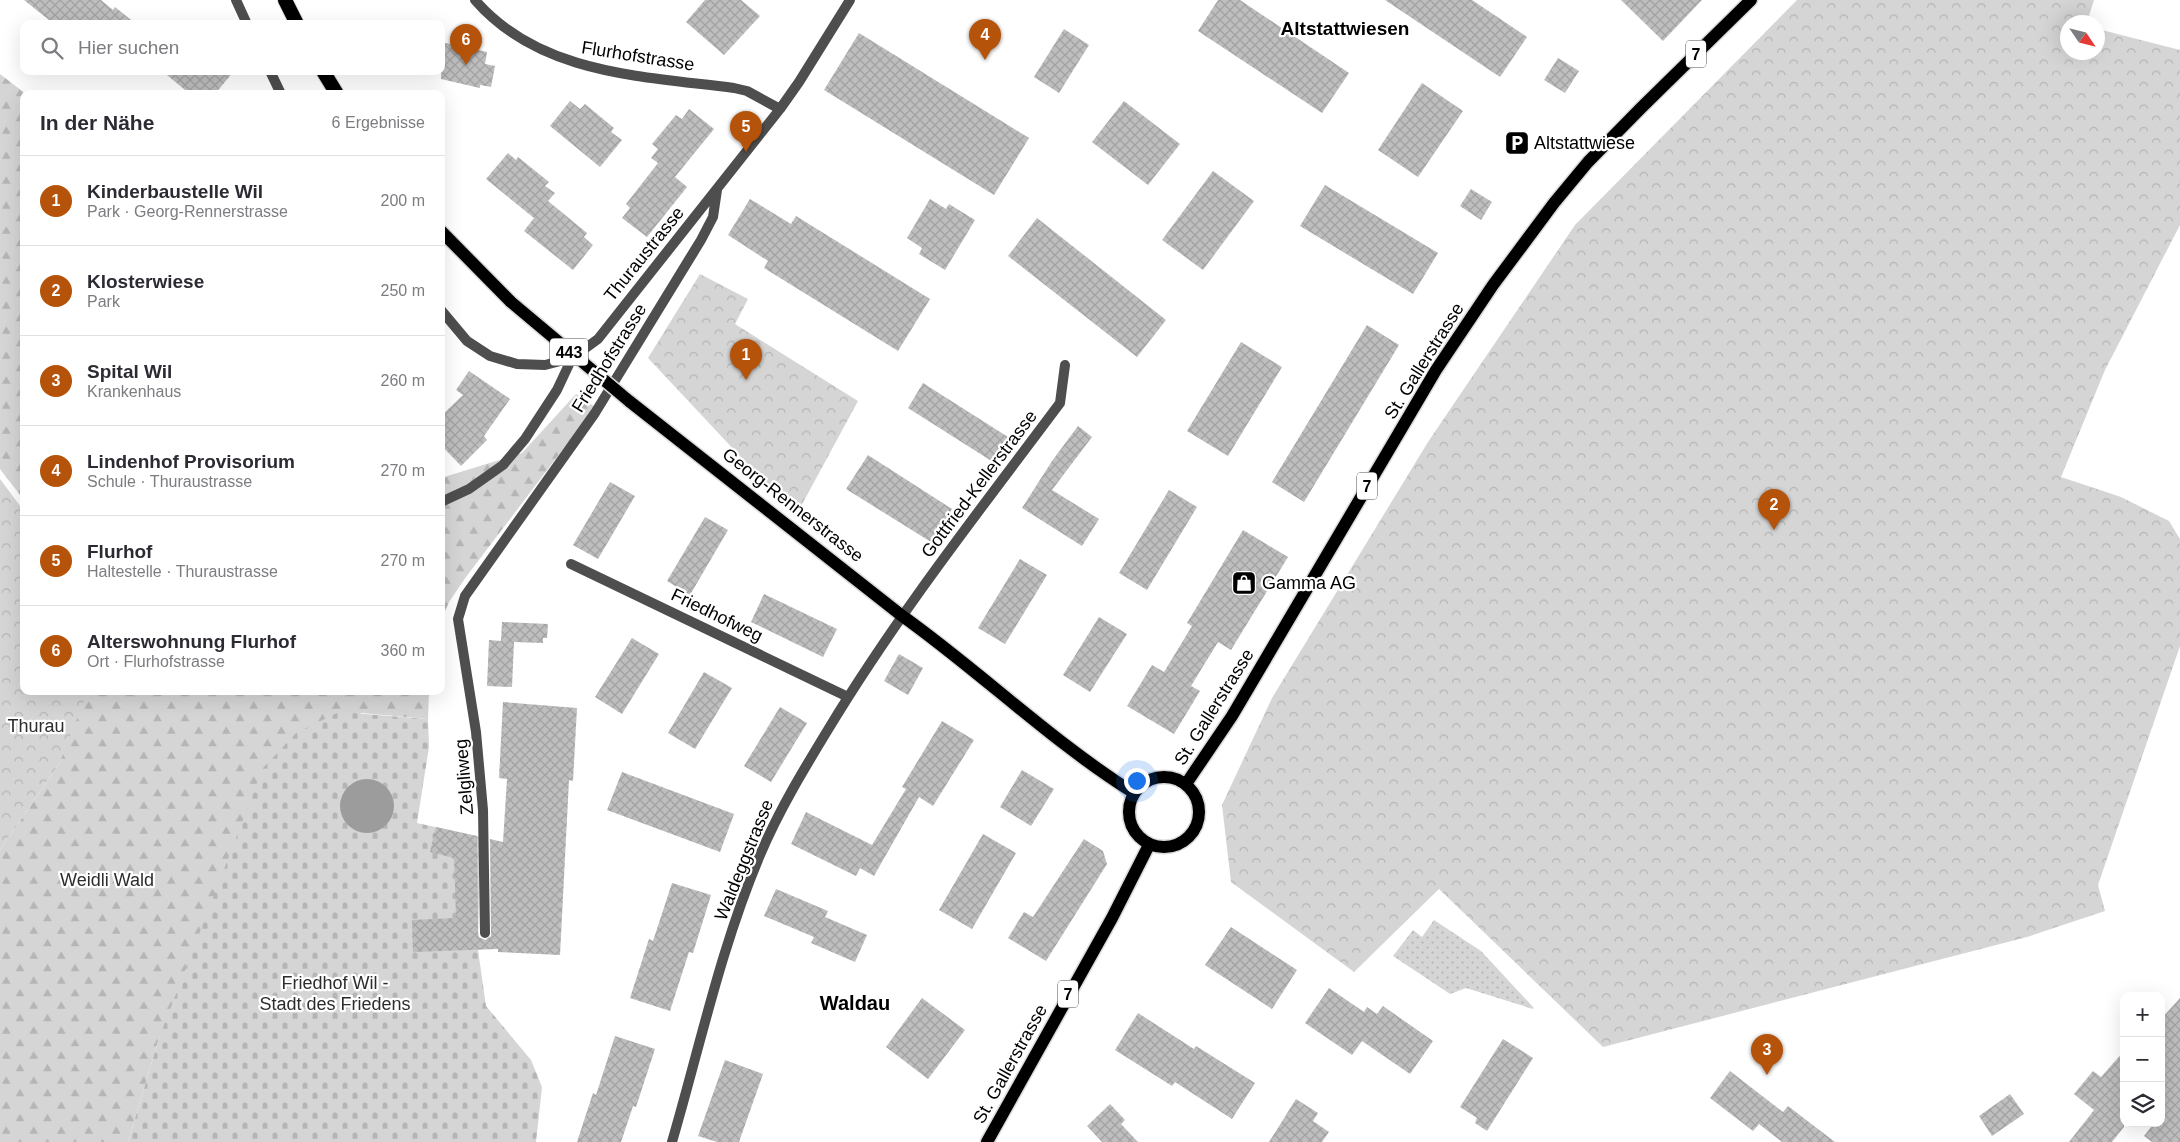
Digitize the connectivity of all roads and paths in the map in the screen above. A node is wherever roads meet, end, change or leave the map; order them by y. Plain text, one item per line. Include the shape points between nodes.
1 (236, 0) edge
2 (285, 0) edge
3 (475, 0) edge
4 (850, 0) edge
5 (1751, 0) edge
6 (245, 20) edge
7 (295, 20) edge
8 (272, 75) edge
9 (325, 75) edge
10 (279, 90) edge
11 (335, 90) edge
12 (780, 109) junction
13 (717, 190) junction
14 (445, 235) edge
15 (445, 315) edge
16 (572, 358) junction
17 (1065, 364) dead end
18 (445, 500) edge
19 (571, 564) dead end
20 (901, 615) junction
21 (458, 619) joint
22 (848, 697) junction
23 (1186, 784) junction
24 (1134, 793) junction
25 (1149, 845) junction
26 (485, 933) dead end
27 (672, 1142) edge
28 (987, 1142) edge

1 - 6 street
2 - 7 highway
3 - 12 street, Flurhofstrasse via 504,27 542,51 564,60 597,70 734,88 747,91
4 - 12 street, Thuraustrasse
5 - 23 main road, St. Gallerstrasse / 7 via 1588,162 1493,284 1436,370 1232,716
8 - 10 street
9 - 11 highway
12 - 13 street, Thuraustrasse
13 - 16 street, Thuraustrasse via 598,339
13 - 21 street, Friedhofstrasse via 713,217 701,240 596,413 465,596
14 - 20 main road, Georg-Rennerstrasse / 443, bridge via 511,302 629,401
15 - 16 street via 467,341 490,356 517,364 545,365
16 - 18 street, Thuraustrasse via 557,390 503,465 469,489
17 - 20 street, Gottfried-Kellerstrasse via 1060,404
19 - 22 street, Friedhofweg
20 - 22 street, Waldeggstrasse
20 - 24 main road, Georg-Rennerstrasse via 933,637 1071,749
21 - 26 street, Zelgliweg via 476,732 484,810
22 - 27 street, Waldeggstrasse via 785,801 757,864 724,955
23 - 24 main road via 1173,778 1158,777
23 - 25 main road via 1199,806 1194,830 1186,840 1174,846
24 - 25 main road via 1128,816 1139,838
25 - 28 main road, St. Gallerstrasse / 7

